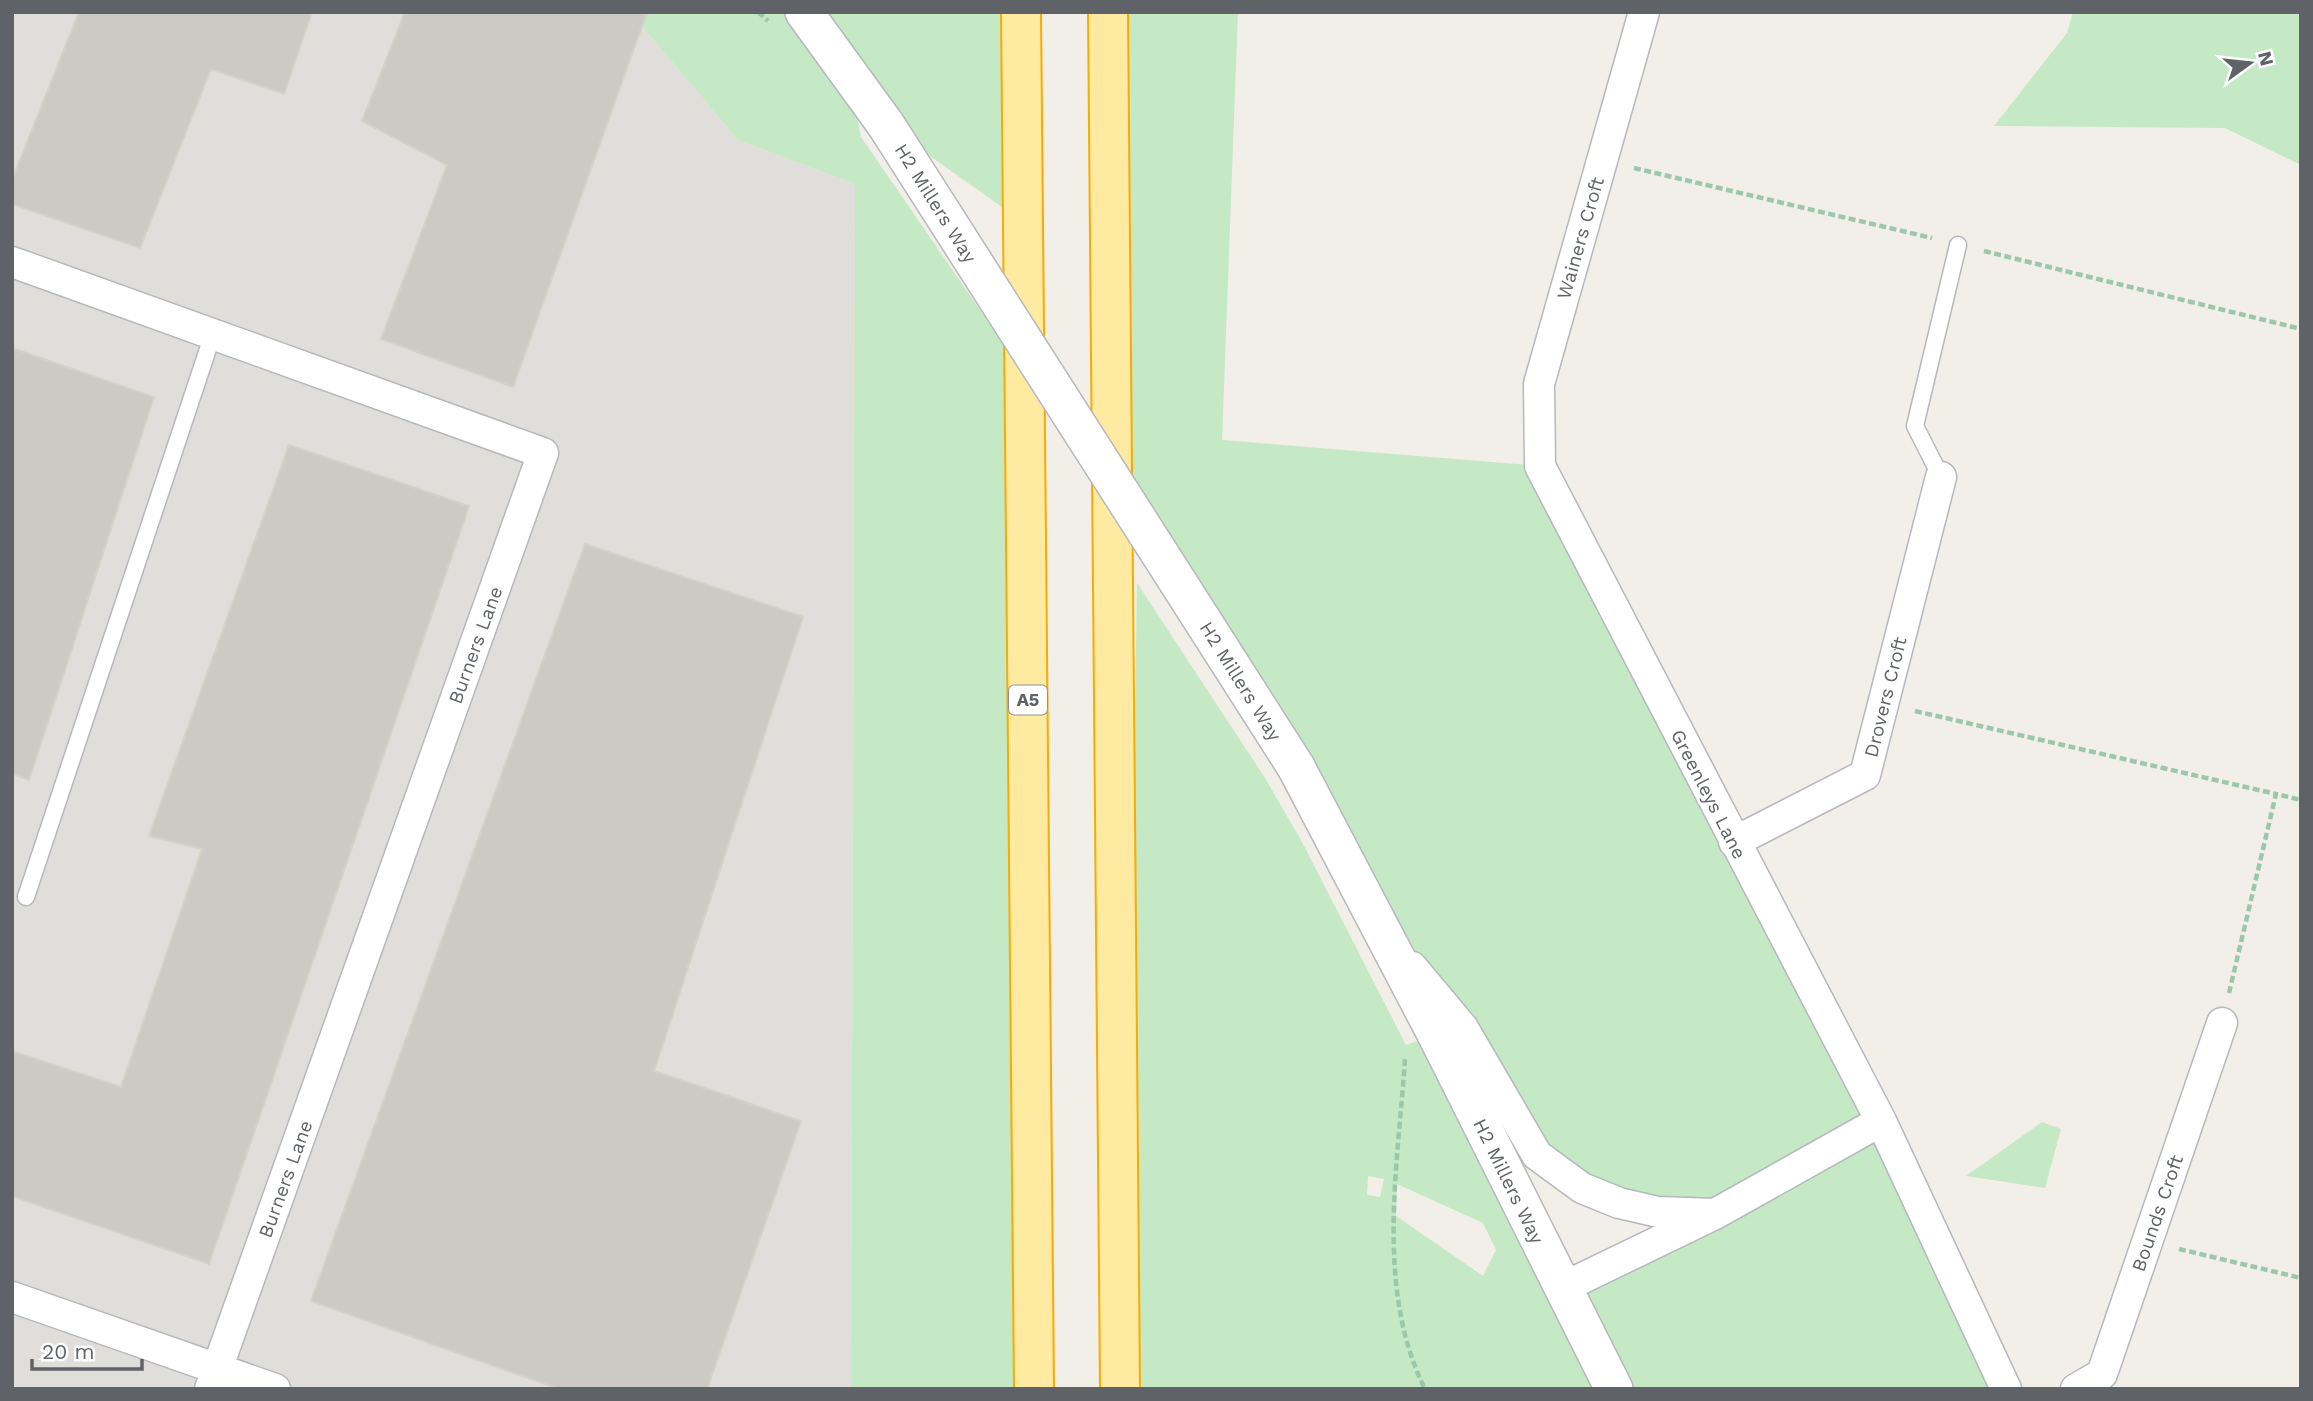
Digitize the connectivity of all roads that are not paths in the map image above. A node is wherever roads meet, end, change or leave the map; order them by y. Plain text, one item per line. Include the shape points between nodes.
1 (804, 12) edge
2 (1021, 12) edge
3 (1108, 12) edge
4 (1644, 12) edge
5 (1958, 245) dead end
6 (12, 262) edge
7 (213, 334) junction
8 (1540, 466) joint
9 (1941, 477) joint
10 (1734, 842) junction
11 (26, 897) dead end
12 (1383, 932) junction
13 (2222, 1023) road end
14 (1881, 1121) junction
15 (1715, 1213) junction
16 (1562, 1288) junction
17 (12, 1297) edge
18 (214, 1378) edge
19 (275, 1389) edge
20 (1034, 1389) edge
21 (1120, 1389) edge
22 (1614, 1389) edge
23 (2007, 1389) edge
24 (2076, 1389) edge

1 - 12 street, H2 Millers Way, bridge via 886,125 1296,767
2 - 20 highway, A5
3 - 21 highway
4 - 8 street, Wainers Croft via 1539,384
5 - 9 lane via 1915,426
6 - 7 street, Burners Lane
7 - 11 lane
7 - 18 street, Burners Lane via 543,453
8 - 10 street, Greenleys Lane
9 - 10 street, Drovers Croft via 1865,775
10 - 14 street, Greenleys Lane
12 - 15 street via 1463,1028 1537,1155 1583,1188 1619,1203 1658,1212
12 - 16 street, H2 Millers Way
13 - 24 street, Bounds Croft via 2102,1374
14 - 15 street
14 - 23 street, Greenleys Lane
15 - 16 street
16 - 22 street, H2 Millers Way
17 - 18 street
18 - 19 street

